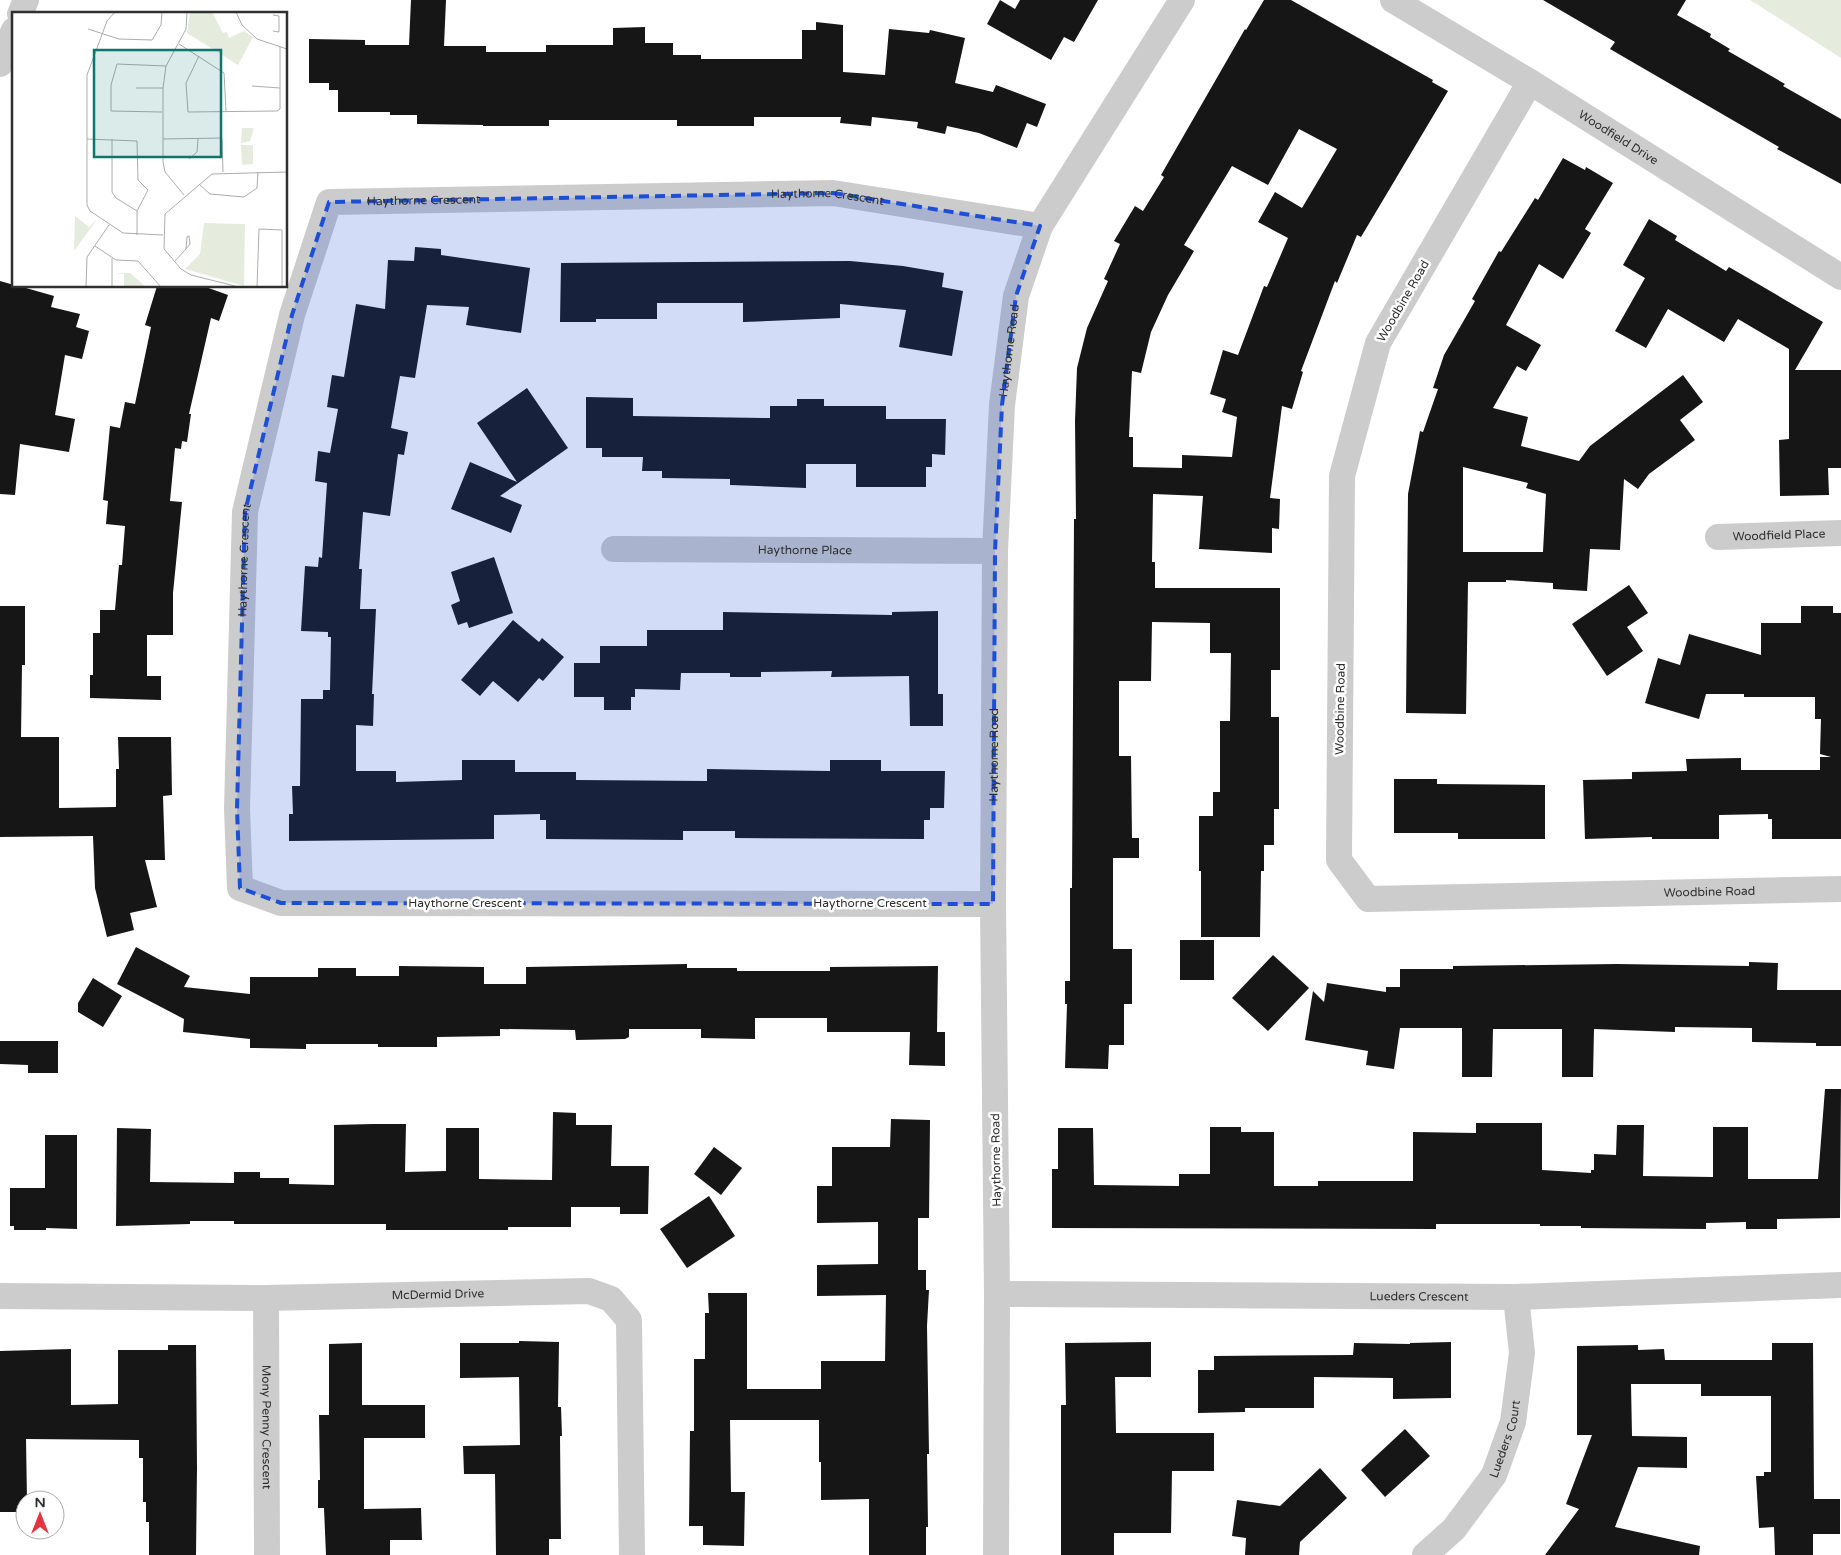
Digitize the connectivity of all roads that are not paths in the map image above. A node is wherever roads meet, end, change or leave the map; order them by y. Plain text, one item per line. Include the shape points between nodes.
1 (26, 0) edge
2 (1182, 0) edge
3 (1393, 0) edge
4 (21, 12) edge
5 (12, 35) edge
6 (0, 64) edge
7 (1530, 82) junction
8 (1040, 226) junction
9 (1841, 276) edge
10 (1841, 533) edge
11 (1718, 536) dead end
12 (614, 550) dead end
13 (995, 551) junction
14 (1841, 889) edge
15 (993, 904) junction
16 (1841, 1286) edge
17 (997, 1294) junction
18 (0, 1296) edge
19 (1516, 1297) junction
20 (266, 1298) junction
21 (267, 1555) edge
22 (632, 1555) edge
23 (996, 1555) edge
24 (1425, 1555) edge

1 - 4 street
2 - 8 street, Haythorne Road
3 - 7 street, Woodfield Drive
5 - 6 street
7 - 9 street, Woodfield Drive
7 - 14 street, Woodbine Road via 1378,343 1342,476 1339,860 1368,899
8 - 13 street, Haythorne Road via 1016,296 1002,405
8 - 15 street, Haythorne Crescent via 833,193 329,202 292,315 245,512 237,809 240,888 281,903
10 - 11 street, Woodfield Place
12 - 13 street, Haythorne Place
13 - 15 street, Haythorne Road
15 - 17 street, Haythorne Road
16 - 19 street, Lueders Crescent
17 - 19 street, Lueders Crescent
17 - 23 street, Haythorne Road
18 - 20 street, McDermid Drive
19 - 24 street, Lueders Court via 1522,1353 1513,1422 1494,1475 1454,1529
20 - 21 street, Mony Penny Crescent
20 - 22 street, McDermid Drive via 589,1291 611,1299 630,1320

